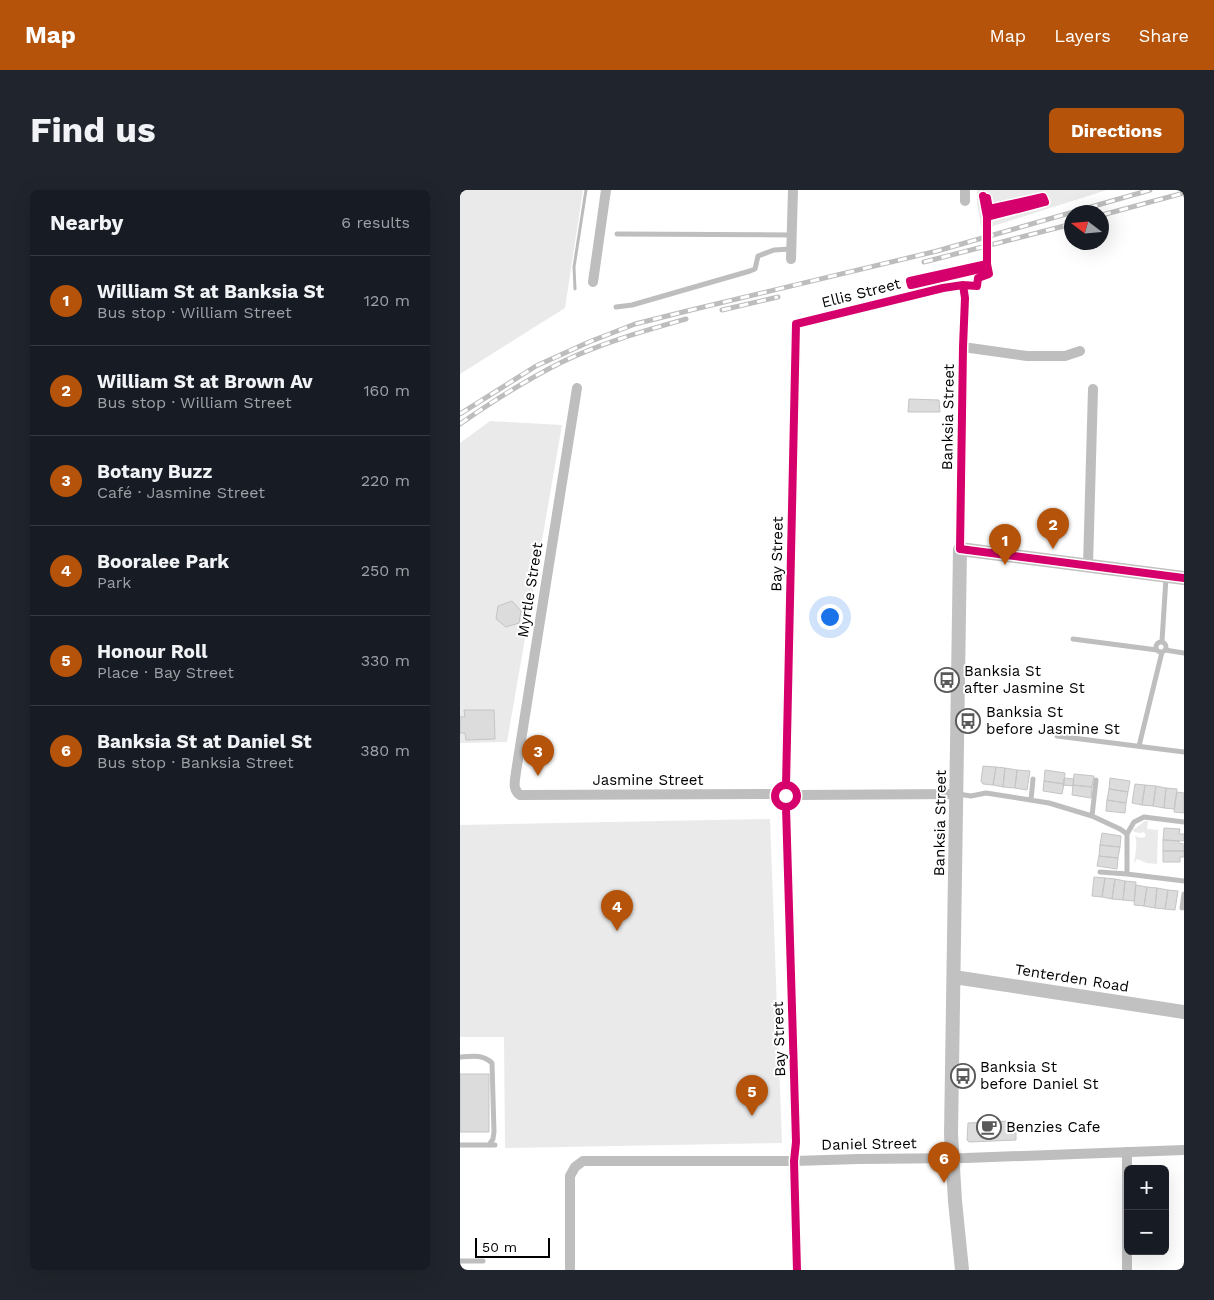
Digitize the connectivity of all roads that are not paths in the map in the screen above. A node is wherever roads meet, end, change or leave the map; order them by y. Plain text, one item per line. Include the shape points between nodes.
1 (606, 190) edge
2 (793, 190) edge
3 (617, 234) dead end
4 (792, 235) junction
5 (791, 254) joint
6 (593, 282) dead end
7 (963, 285) joint
8 (616, 307) dead end
9 (796, 324) joint
10 (962, 347) junction
11 (1080, 350) dead end
12 (577, 388) dead end
13 (1093, 389) dead end
14 (960, 549) junction
15 (1088, 565) junction
16 (1167, 575) junction
17 (1184, 578) edge
18 (1073, 639) dead end
19 (1161, 651) junction
20 (1184, 653) edge
21 (1057, 736) dead end
22 (1139, 746) junction
23 (1184, 752) edge
24 (1033, 779) dead end
25 (1096, 780) dead end
26 (786, 785) junction
27 (775, 794) junction
28 (957, 794) junction
29 (520, 795) joint
30 (797, 795) junction
31 (1031, 800) junction
32 (786, 807) junction
33 (1092, 816) junction
34 (1184, 822) edge
35 (1126, 834) junction
36 (1100, 872) dead end
37 (1128, 874) junction
38 (1184, 881) edge
39 (1184, 894) edge
40 (1182, 908) dead end
41 (954, 977) junction
42 (1184, 1012) edge
43 (460, 1056) edge
44 (460, 1145) edge
45 (1184, 1150) edge
46 (1127, 1152) junction
47 (952, 1158) junction
48 (794, 1161) junction
49 (460, 1261) edge
50 (484, 1261) dead end
51 (570, 1270) edge
52 (797, 1270) edge
53 (962, 1270) edge
54 (1127, 1270) edge

1 - 6 street
2 - 4 street
3 - 4 lane
4 - 5 street
5 - 8 lane via 774,250 758,256 756,269
7 - 9 street, Ellis Street
7 - 10 street, Banksia Street
9 - 26 street, Bay Street
10 - 11 street via 1027,356 1065,356
10 - 14 street, Banksia Street
12 - 29 street, Myrtle Street via 516,772 514,788
13 - 15 street
14 - 15 street
14 - 28 street, Banksia Street
15 - 16 street
16 - 17 street
16 - 19 lane via 1162,641 1167,646
18 - 19 lane
19 - 20 lane
19 - 22 lane
21 - 22 lane
22 - 23 lane
24 - 31 lane
25 - 33 lane
26 - 27 street via 778,788
26 - 30 street via 794,788
27 - 29 street, Jasmine Street
27 - 32 street via 777,802
28 - 30 street
28 - 31 lane via 971,796 986,792
28 - 41 street, Banksia Street
30 - 32 street via 794,803
31 - 33 lane via 1049,802
32 - 48 street, Bay Street
33 - 35 lane
34 - 35 lane via 1144,817 1134,822
35 - 37 lane
36 - 37 lane
37 - 38 lane
39 - 40 lane
41 - 42 street, Tenterden Road
41 - 47 street, Banksia Street
43 - 44 lane via 482,1056 492,1063 494,1132 492,1145
45 - 46 street, Daniel Street
46 - 47 street, Daniel Street
46 - 54 street
47 - 48 street, Daniel Street
47 - 53 street, Banksia Street
48 - 51 street, Daniel Street via 584,1161 570,1176
48 - 52 street, Bay Street
49 - 50 lane

